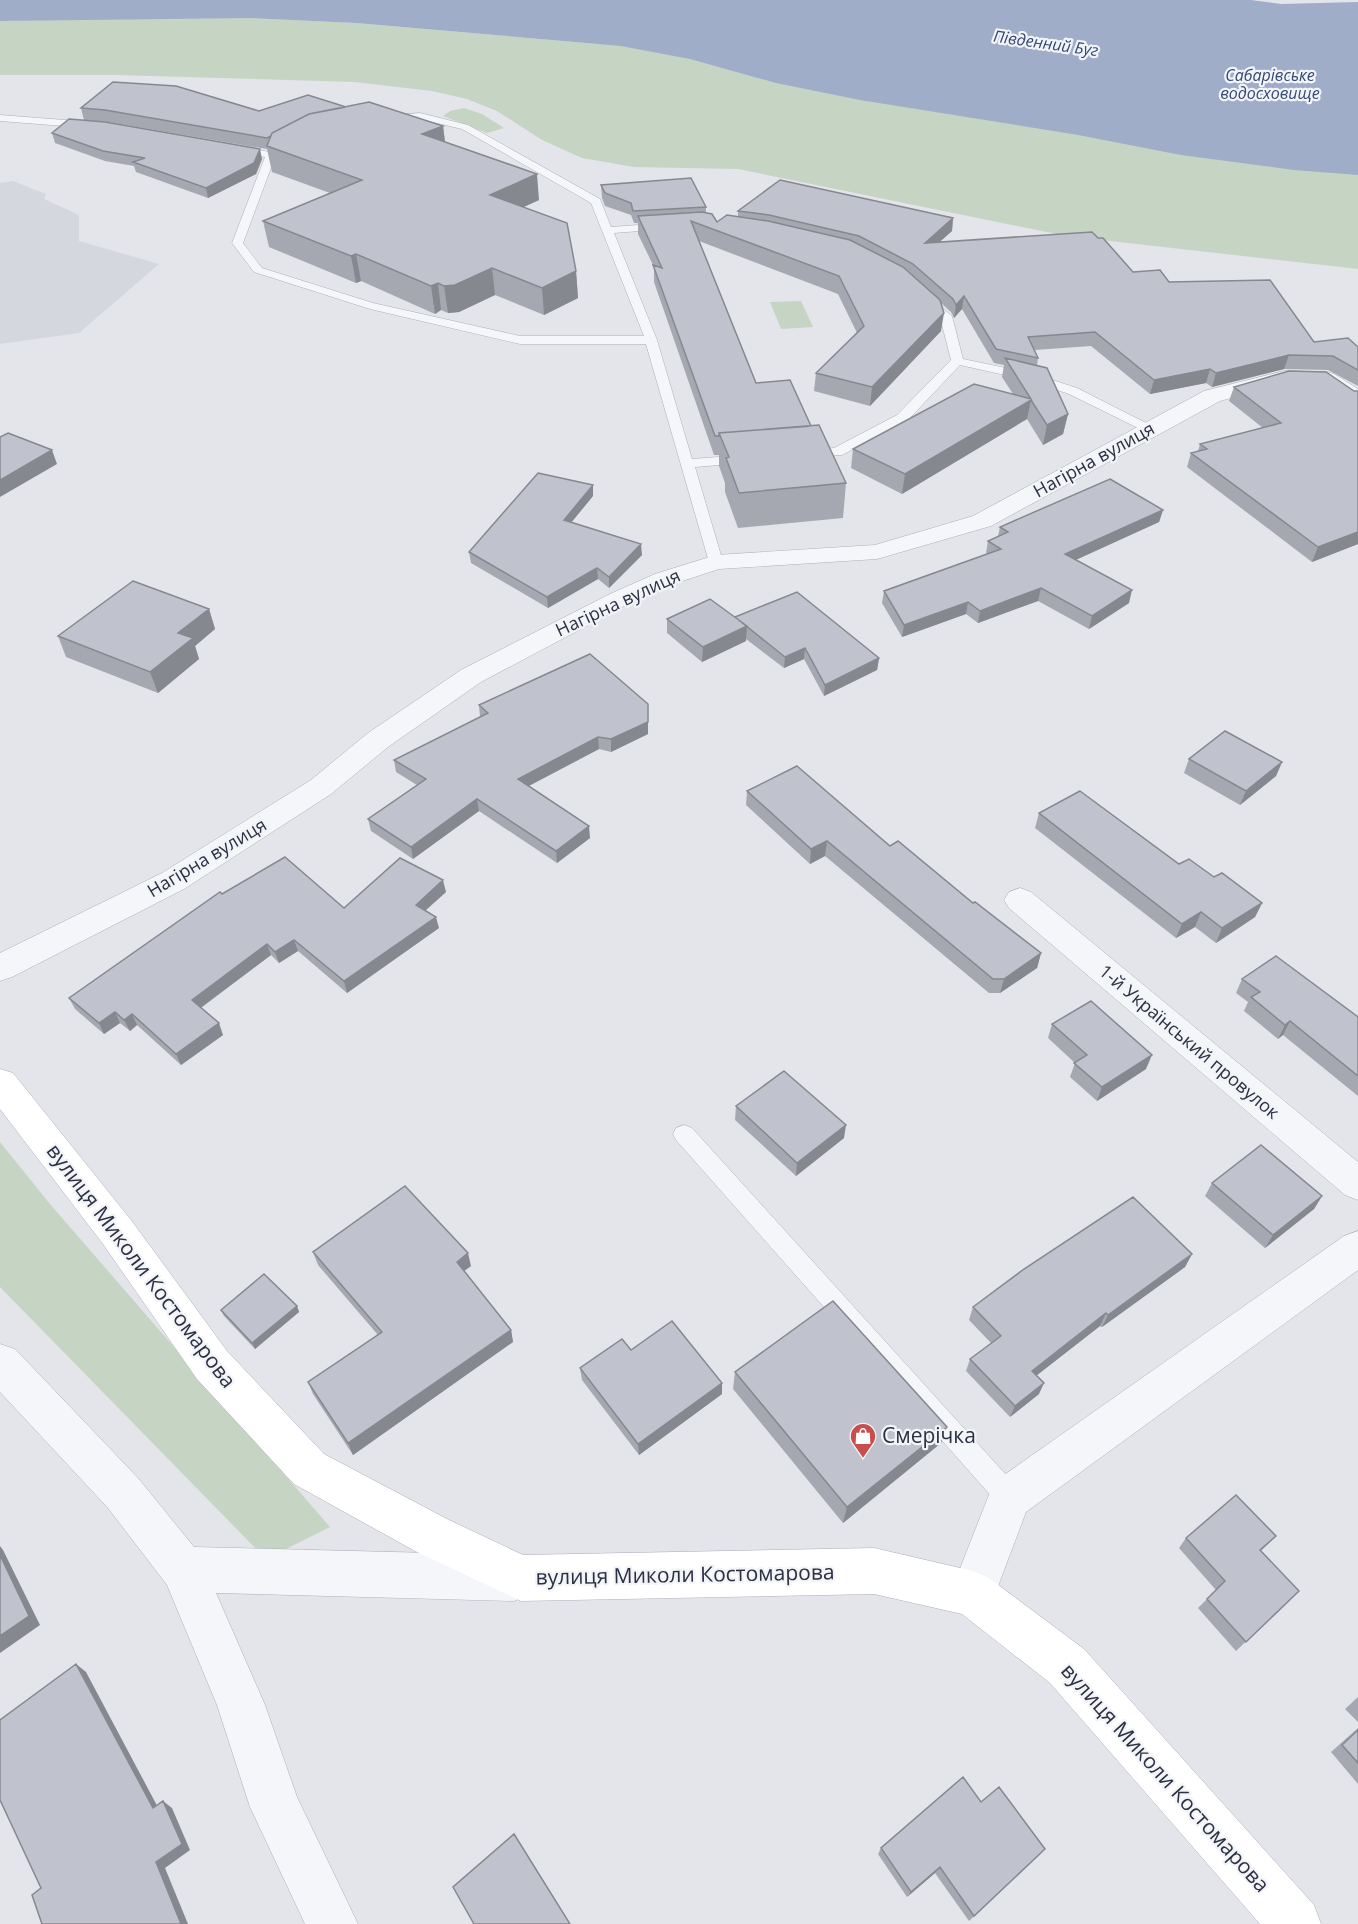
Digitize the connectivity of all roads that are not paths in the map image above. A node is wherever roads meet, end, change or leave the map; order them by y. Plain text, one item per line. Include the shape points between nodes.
1 (0, 118) edge
2 (376, 120) edge
3 (98, 126) edge
4 (300, 140) edge
5 (224, 147) edge
6 (271, 155) junction
7 (678, 225) edge
8 (608, 230) junction
9 (914, 288) edge
10 (651, 340) junction
11 (957, 361) junction
12 (1358, 398) edge
13 (1151, 429) junction
14 (790, 455) edge
15 (756, 458) edge
16 (687, 463) junction
17 (716, 562) junction
18 (1020, 900) dead end
19 (0, 968) edge
20 (0, 1083) edge
21 (684, 1134) dead end
22 (1358, 1184) edge
23 (1358, 1248) edge
24 (0, 1363) edge
25 (1009, 1497) junction
26 (183, 1569) junction
27 (521, 1578) junction
28 (973, 1594) junction
29 (332, 1924) edge
30 (1295, 1924) edge

1 - 3 lane
2 - 8 lane via 420,116 465,127 596,201
4 - 6 lane
5 - 6 lane
6 - 10 lane via 237,243 258,270 370,306 520,340
7 - 8 lane
8 - 10 lane
9 - 11 lane via 946,316
10 - 16 lane
11 - 13 lane via 1073,391
11 - 14 lane via 902,418 837,452
12 - 13 street, Нагірна вулиця via 1327,378 1284,377 1212,396
13 - 17 street, Нагірна вулиця via 982,521 877,552
15 - 16 lane
16 - 17 lane
17 - 19 street, Нагірна вулиця via 619,599 471,676 378,740 321,787 183,875
18 - 22 street, 1-й Український провулок
20 - 27 street, вулиця Миколи Костомарова via 117,1232 212,1365 309,1469 421,1530
21 - 25 lane
23 - 25 street
24 - 26 street via 123,1493
25 - 28 street
26 - 27 street
26 - 29 street via 241,1705 275,1807
27 - 28 street, вулиця Миколи Костомарова via 874,1571
28 - 30 street, вулиця Миколи Костомарова via 1067,1666

